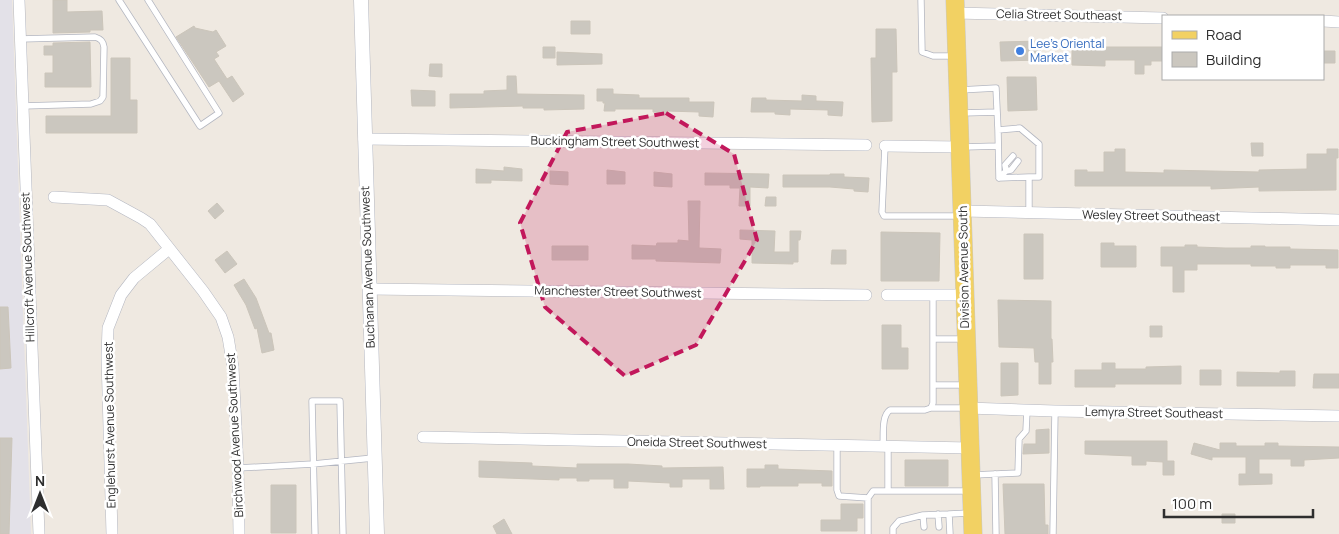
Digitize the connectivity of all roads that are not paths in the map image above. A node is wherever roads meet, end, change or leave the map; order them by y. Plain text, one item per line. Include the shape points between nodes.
1 (18, 0) edge
2 (119, 0) edge
3 (148, 0) edge
4 (360, 0) edge
5 (921, 0) edge
6 (955, 6) edge
7 (1162, 18) edge
8 (1324, 21) edge
9 (1339, 22) edge
10 (20, 39) junction
11 (957, 56) junction
12 (958, 90) junction
13 (22, 106) junction
14 (997, 112) junction
15 (959, 113) junction
16 (998, 130) junction
17 (364, 139) junction
18 (866, 145) dead end
19 (885, 146) joint
20 (998, 146) junction
21 (960, 147) junction
22 (1013, 156) dead end
23 (1018, 160) dead end
24 (1006, 171) junction
25 (999, 178) junction
26 (1029, 178) junction
27 (54, 197) dead end
28 (1029, 213) junction
29 (963, 214) junction
30 (1339, 220) edge
31 (169, 249) junction
32 (369, 289) junction
33 (866, 295) dead end
34 (887, 295) dead end
35 (933, 295) junction
36 (964, 295) junction
37 (933, 339) junction
38 (966, 339) junction
39 (933, 385) junction
40 (967, 385) junction
41 (931, 408) junction
42 (968, 408) junction
43 (1027, 410) junction
44 (1055, 411) junction
45 (1339, 416) edge
46 (423, 437) dead end
47 (837, 446) junction
48 (885, 446) junction
49 (970, 448) junction
50 (374, 458) junction
51 (341, 460) junction
52 (313, 464) junction
53 (238, 468) junction
54 (995, 474) junction
55 (971, 483) junction
56 (888, 491) junction
57 (868, 498) junction
58 (972, 513) junction
59 (938, 514) junction
60 (949, 514) junction
61 (923, 515) junction
62 (924, 527) dead end
63 (939, 527) dead end
64 (39, 534) edge
65 (112, 534) edge
66 (239, 534) edge
67 (315, 534) edge
68 (343, 534) edge
69 (376, 534) edge
70 (868, 534) edge
71 (893, 534) edge
72 (950, 534) edge
73 (973, 534) edge
74 (996, 534) edge
75 (1053, 534) edge

1 - 10 street, Hillcroft Avenue Southwest
2 - 3 lane via 200,126 219,113
4 - 17 street, Buchanan Avenue Southwest
5 - 11 lane via 922,52 933,56
6 - 7 street, Celia Street Southeast
6 - 11 main road, Division Avenue South
8 - 9 street
10 - 13 street, Hillcroft Avenue Southwest
10 - 13 lane via 95,37 100,38 104,47 103,97 100,101
11 - 12 main road, Division Avenue South
12 - 14 lane via 996,88
12 - 15 main road, Division Avenue South
13 - 64 street, Hillcroft Avenue Southwest
14 - 15 lane
14 - 16 lane
15 - 21 main road, Division Avenue South
16 - 20 lane
16 - 26 lane via 1020,128 1039,144 1039,177
17 - 18 street, Buckingham Street Southwest
17 - 32 street, Buchanan Avenue Southwest
19 - 21 street
19 - 29 lane via 884,216
20 - 21 lane
20 - 25 lane
21 - 29 main road, Division Avenue South
22 - 24 lane via 1005,165
23 - 24 lane via 1011,170
24 - 25 lane
25 - 26 lane
26 - 28 lane
27 - 31 street, Birchwood Avenue Southwest via 108,200 150,224
28 - 29 street, Wesley Street Southeast
28 - 30 street, Wesley Street Southeast
29 - 36 main road, Division Avenue South
31 - 53 street, Birchwood Avenue Southwest via 203,290 221,317 228,337 233,367
31 - 65 street, Englehurst Avenue Southwest via 128,286 108,328
32 - 33 street, Manchester Street Southwest
32 - 50 street, Buchanan Avenue Southwest
34 - 35 street
35 - 36 street
35 - 37 lane
36 - 38 main road, Division Avenue South
37 - 38 lane
37 - 39 lane
38 - 40 main road, Division Avenue South
39 - 40 lane
39 - 41 lane
40 - 42 main road, Division Avenue South
41 - 42 lane
41 - 48 lane via 887,411
42 - 43 street, Lemyra Street Southeast
42 - 49 main road, Division Avenue South
43 - 44 street, Lemyra Street Southeast
43 - 54 lane via 1026,431 1019,440 1018,473
44 - 45 street, Lemyra Street Southeast
44 - 75 lane
46 - 47 street, Oneida Street Southwest
47 - 48 street, Oneida Street Southwest
47 - 57 lane via 839,496
48 - 49 street, Oneida Street Southwest
48 - 56 lane
49 - 55 main road, Division Avenue South
50 - 51 lane
50 - 69 street, Buchanan Avenue Southwest
51 - 52 lane
51 - 52 lane via 340,401 312,401
51 - 68 lane
52 - 53 lane
52 - 67 lane
53 - 66 street, Birchwood Avenue Southwest
54 - 55 lane
54 - 74 lane
55 - 56 lane
55 - 58 main road, Division Avenue South
56 - 57 lane via 873,491
57 - 70 lane
58 - 60 lane
58 - 73 main road, Division Avenue South
59 - 60 lane
59 - 61 lane
59 - 63 lane
60 - 72 lane
61 - 62 lane
61 - 71 lane via 899,521 893,528

